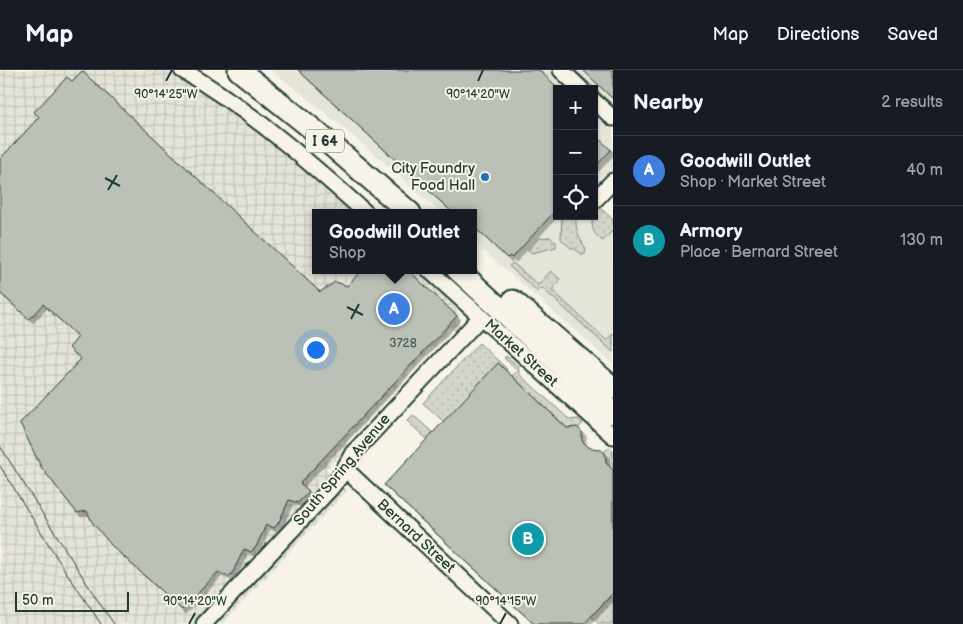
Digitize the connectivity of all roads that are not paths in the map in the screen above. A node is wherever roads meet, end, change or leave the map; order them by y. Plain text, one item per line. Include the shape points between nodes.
1 (182, 70) edge
2 (232, 70) edge
3 (239, 70) edge
4 (561, 70) edge
5 (577, 85) edge
6 (598, 105) edge
7 (613, 118) edge
8 (613, 181) edge
9 (598, 197) edge
10 (362, 209) edge
11 (392, 209) edge
12 (405, 209) edge
13 (477, 270) edge
14 (433, 274) edge
15 (462, 274) edge
16 (481, 317) junction
17 (546, 351) junction
18 (613, 388) edge
19 (613, 395) edge
20 (613, 413) edge
21 (613, 436) edge
22 (344, 468) junction
23 (204, 624) edge
24 (510, 624) edge

1 - 10 street via 277,136
2 - 11 highway, I 64 via 286,113
3 - 12 highway, I 64
4 - 5 street
6 - 7 street
8 - 9 street
13 - 18 highway
14 - 16 street, Market Street
15 - 17 highway
16 - 21 street, Market Street
16 - 22 street, South Spring Avenue via 353,453
17 - 19 highway
17 - 20 highway
22 - 23 street, South Spring Avenue via 330,489
22 - 24 street, Bernard Street

